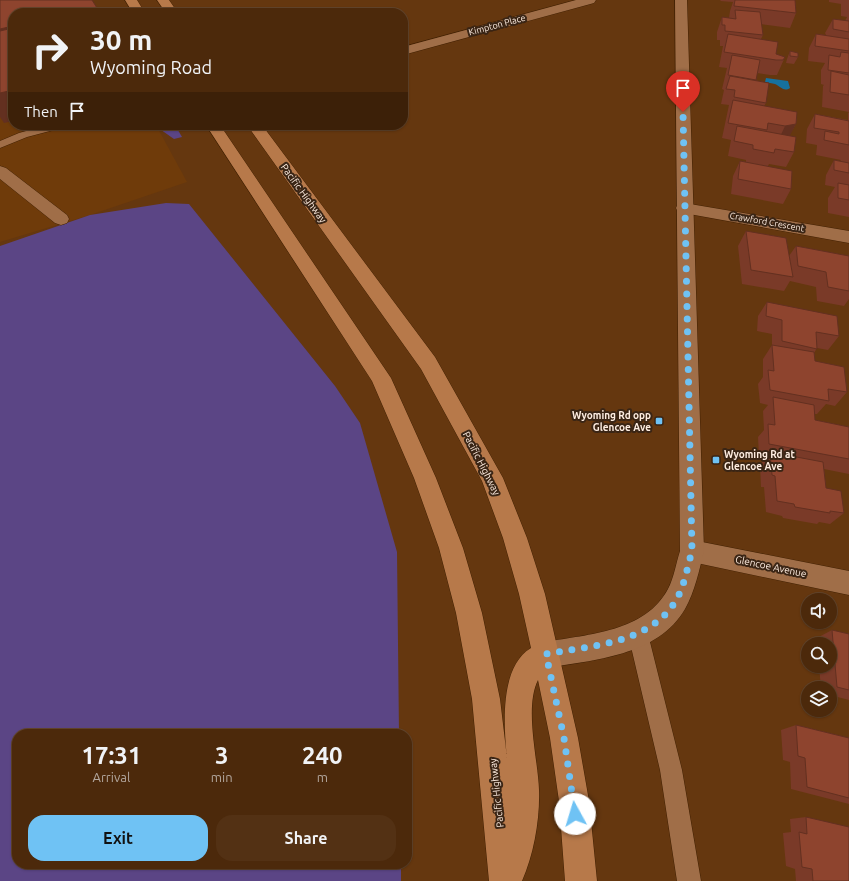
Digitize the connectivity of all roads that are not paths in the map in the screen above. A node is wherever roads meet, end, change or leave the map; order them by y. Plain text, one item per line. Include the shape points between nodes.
1 (162, 0) edge
2 (590, 0) edge
3 (681, 0) edge
4 (168, 8) edge
5 (408, 50) edge
6 (40, 130) edge
7 (216, 130) edge
8 (258, 130) edge
9 (0, 145) edge
10 (0, 172) edge
11 (684, 208) junction
12 (61, 219) dead end
13 (849, 236) edge
14 (692, 551) junction
15 (849, 583) edge
16 (638, 634) junction
17 (546, 654) junction
18 (506, 881) edge
19 (582, 881) edge
20 (689, 881) edge

1 - 4 main road
2 - 5 street, Kimpton Place
3 - 11 street
6 - 9 lane via 23,134
7 - 18 main road, Pacific Highway via 381,378 425,478 451,548 469,613 486,699
8 - 17 main road, Pacific Highway via 428,363 470,438 492,478 516,538
10 - 12 street
11 - 13 street, Crawford Crescent
11 - 14 street
14 - 15 street, Glencoe Avenue
14 - 16 street via 674,605 660,620
16 - 17 street via 613,642
16 - 20 lane via 671,770
17 - 18 main road via 530,667 522,683 518,720 523,767 522,812 517,848
17 - 19 main road, Pacific Highway via 574,801

